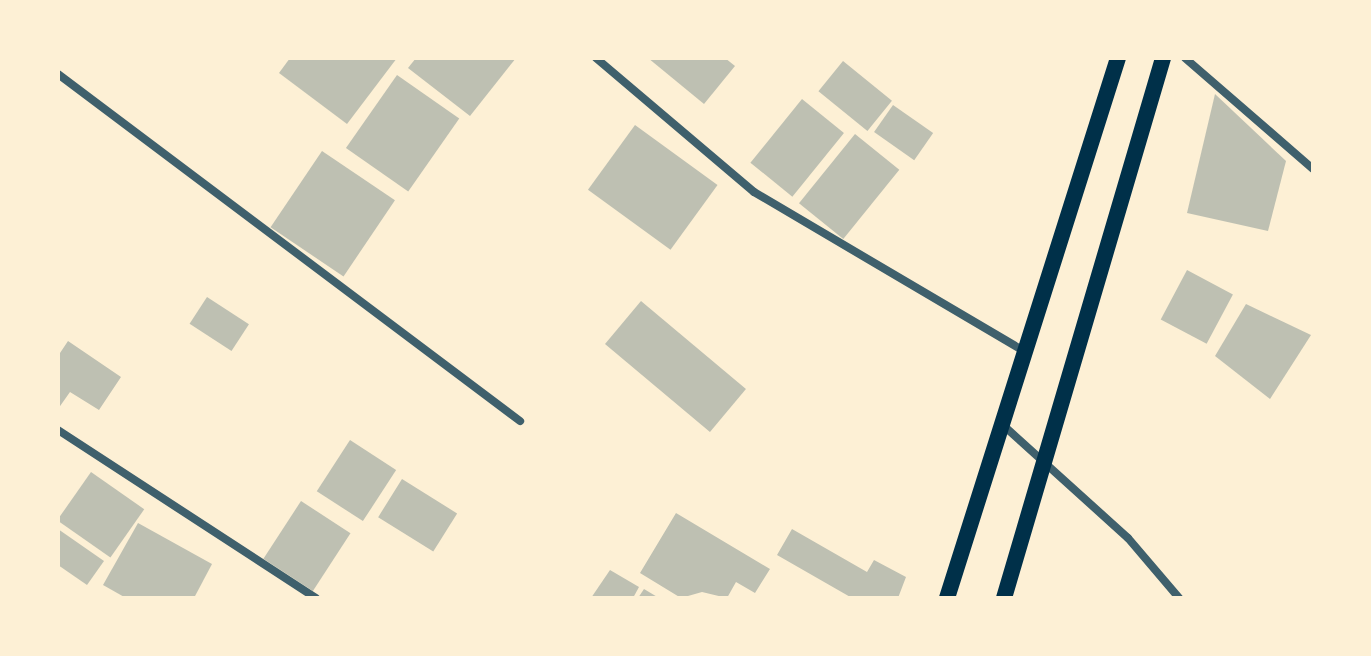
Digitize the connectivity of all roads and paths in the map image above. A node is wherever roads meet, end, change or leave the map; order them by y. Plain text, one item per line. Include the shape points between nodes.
1 (596, 58) edge
2 (1118, 58) edge
3 (1163, 58) edge
4 (1185, 58) edge
5 (58, 74) edge
6 (1313, 169) edge
7 (1024, 351) junction
8 (520, 421) dead end
9 (1004, 426) junction
10 (58, 430) edge
11 (1046, 463) junction
12 (316, 598) edge
13 (947, 598) edge
14 (1004, 598) edge
15 (1179, 598) edge

1 - 7 street via 754,192
2 - 7 main road
3 - 11 main road
4 - 6 street
5 - 8 street
7 - 9 main road
9 - 11 street
9 - 13 main road
10 - 12 street
11 - 14 main road
11 - 15 street

